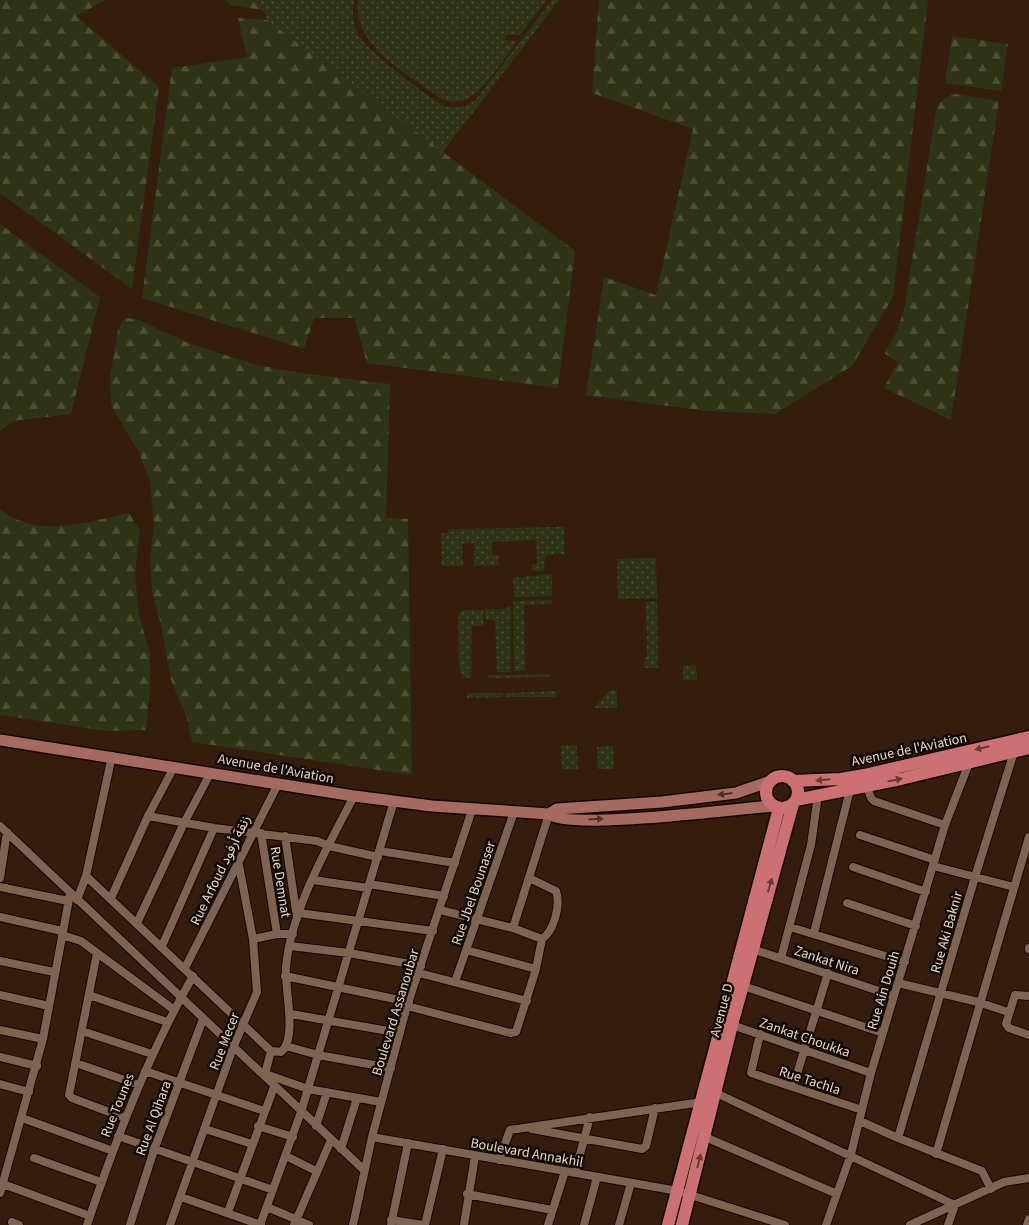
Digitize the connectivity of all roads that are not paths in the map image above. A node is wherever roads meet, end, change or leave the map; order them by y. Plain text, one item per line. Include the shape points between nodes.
1 (1029, 736) edge
2 (0, 740) edge
3 (1029, 748) edge
4 (1014, 752) junction
5 (112, 756) junction
6 (969, 763) junction
7 (174, 767) junction
8 (211, 772) junction
9 (771, 781) junction
10 (793, 782) junction
11 (278, 784) junction
12 (867, 786) junction
13 (850, 790) junction
14 (818, 795) junction
15 (354, 796) junction
16 (394, 801) junction
17 (794, 802) junction
18 (777, 807) junction
19 (472, 810) junction
20 (514, 812) junction
21 (549, 814) junction
22 (148, 816) junction
23 (184, 823) junction
24 (945, 825) junction
25 (0, 826) edge
26 (214, 828) junction
27 (7, 832) junction
28 (252, 833) junction
29 (261, 833) junction
30 (860, 834) dead end
31 (285, 836) junction
32 (1029, 837) edge
33 (329, 846) junction
34 (379, 854) junction
35 (238, 860) junction
36 (455, 863) junction
37 (934, 863) junction
38 (854, 867) dead end
39 (86, 876) junction
40 (975, 877) junction
41 (0, 878) edge
42 (529, 878) junction
43 (313, 880) junction
44 (368, 886) junction
45 (0, 887) edge
46 (1014, 887) junction
47 (926, 892) junction
48 (444, 896) junction
49 (69, 898) junction
50 (111, 898) junction
51 (77, 900) junction
52 (847, 902) dead end
53 (440, 910) junction
54 (298, 916) junction
55 (0, 917) edge
56 (358, 920) junction
57 (478, 920) junction
58 (137, 923) junction
59 (916, 926) junction
60 (790, 927) junction
61 (513, 928) junction
62 (433, 931) junction
63 (62, 933) junction
64 (814, 933) junction
65 (277, 934) junction
66 (293, 934) junction
67 (253, 939) junction
68 (542, 939) junction
69 (162, 946) junction
70 (290, 946) junction
71 (752, 949) junction
72 (466, 950) junction
73 (97, 953) junction
74 (349, 953) junction
75 (781, 958) junction
76 (0, 961) edge
77 (905, 962) junction
78 (185, 968) junction
79 (536, 969) junction
80 (420, 970) junction
81 (54, 972) junction
82 (828, 973) junction
83 (193, 976) junction
84 (285, 976) junction
85 (455, 982) junction
86 (898, 983) junction
87 (743, 986) junction
88 (338, 987) junction
89 (89, 994) junction
90 (942, 994) junction
91 (0, 995) edge
92 (894, 996) junction
93 (1029, 996) edge
94 (180, 999) junction
95 (526, 1001) junction
96 (978, 1002) junction
97 (408, 1004) junction
98 (48, 1006) junction
99 (173, 1010) junction
100 (816, 1011) junction
101 (1008, 1012) junction
102 (291, 1014) junction
103 (203, 1019) junction
104 (328, 1020) junction
105 (167, 1022) junction
106 (244, 1023) junction
107 (732, 1025) junction
108 (0, 1030) edge
109 (82, 1030) junction
110 (883, 1032) junction
111 (400, 1033) junction
112 (760, 1034) junction
113 (1029, 1035) edge
114 (44, 1039) junction
115 (286, 1046) junction
116 (233, 1048) junction
117 (804, 1049) junction
118 (271, 1051) junction
119 (152, 1054) junction
120 (318, 1055) junction
121 (0, 1057) edge
122 (76, 1063) junction
123 (37, 1066) junction
124 (391, 1068) junction
125 (145, 1071) junction
126 (261, 1073) junction
127 (871, 1073) junction
128 (0, 1084) edge
129 (179, 1084) junction
130 (139, 1085) junction
131 (274, 1087) junction
132 (793, 1087) junction
133 (308, 1088) junction
134 (29, 1092) junction
135 (327, 1092) junction
136 (716, 1093) junction
137 (217, 1096) junction
138 (357, 1098) junction
139 (381, 1102) junction
140 (702, 1102) junction
141 (655, 1108) junction
142 (862, 1110) junction
143 (264, 1111) junction
144 (301, 1112) junction
145 (590, 1117) junction
146 (22, 1118) junction
147 (126, 1118) junction
148 (860, 1121) junction
149 (258, 1126) junction
150 (316, 1126) junction
151 (528, 1128) junction
152 (205, 1130) junction
153 (118, 1136) junction
154 (292, 1137) junction
155 (372, 1137) junction
156 (705, 1137) junction
157 (898, 1138) junction
158 (584, 1139) junction
159 (331, 1140) junction
160 (408, 1143) junction
161 (252, 1144) junction
162 (341, 1149) junction
163 (443, 1149) junction
164 (112, 1150) junction
165 (154, 1150) junction
166 (850, 1154) junction
167 (936, 1154) junction
168 (286, 1156) junction
169 (475, 1156) junction
170 (34, 1158) dead end
171 (500, 1160) junction
172 (192, 1163) junction
173 (364, 1170) junction
174 (316, 1171) junction
175 (565, 1172) junction
176 (575, 1173) junction
177 (597, 1177) junction
178 (1029, 1178) edge
179 (240, 1180) junction
180 (101, 1182) junction
181 (631, 1183) junction
182 (3, 1184) junction
183 (991, 1189) junction
184 (273, 1190) junction
185 (0, 1193) edge
186 (684, 1193) junction
187 (468, 1194) junction
188 (837, 1194) junction
189 (180, 1197) junction
190 (955, 1205) junction
191 (267, 1207) junction
192 (552, 1210) junction
193 (228, 1212) junction
194 (90, 1216) junction
195 (242, 1221) edge
196 (295, 1222) edge
197 (391, 1223) edge
198 (87, 1225) edge
199 (130, 1225) edge
200 (170, 1225) edge
201 (260, 1225) edge
202 (309, 1225) edge
203 (353, 1225) edge
204 (424, 1225) edge
205 (464, 1225) edge
206 (548, 1225) edge
207 (584, 1225) edge
208 (619, 1225) edge
209 (668, 1225) edge
210 (682, 1225) edge
211 (785, 1225) edge
212 (826, 1225) edge
213 (910, 1225) edge
214 (948, 1225) edge

1 -> 10 main road, Avenue de l'Aviation via 864,775
2 - 5 street, Avenue de l'Aviation
3 - 4 main road, Avenue de l'Aviation
4 - 6 main road, Avenue de l'Aviation
4 - 40 street, Rue Aki Baknir
5 - 7 street, Avenue de l'Aviation
5 - 39 street
12 -> 6 main road, Avenue de l'Aviation
6 - 24 street, Rue Ain Douih
7 - 8 street, Avenue de l'Aviation
7 - 22 street
8 - 11 street, Avenue de l'Aviation
8 - 23 street
9 - 10 main road via 785,777
9 - 18 main road via 767,794
9 -> 21 street, Avenue de l'Aviation via 736,793 557,809
10 - 17 main road via 798,790
11 - 15 street, Avenue de l'Aviation
11 - 28 street, Rue Arfoud زنقة أرفود
12 - 13 main road, Avenue de l'Aviation
12 - 24 street via 874,801
13 - 14 main road, Avenue de l'Aviation
13 - 64 street
14 - 17 main road, Avenue de l'Aviation
14 - 60 street via 811,845
15 - 16 street, Avenue de l'Aviation
15 - 33 street
16 - 19 street, Avenue de l'Aviation
16 - 34 street
17 - 18 main road
71 -> 17 main road, Avenue D
21 -> 18 street, Avenue de l'Aviation via 557,819 594,820
18 - 140 main road, Avenue D
19 - 20 street, Avenue de l'Aviation
19 - 36 street, Boulevard Assanoubar
20 - 21 street, Avenue de l'Aviation
20 - 57 street, Rue Jbel Bounaser
21 - 42 street
22 - 23 street
22 - 50 street
23 - 26 street
23 - 58 street
24 - 37 street, Rue Ain Douih
25 - 27 street
26 - 28 street
26 - 69 street
27 - 41 street
27 - 49 street
28 - 29 street
28 - 35 street, Rue Arfoud زنقة أرفود
29 - 31 street
29 - 65 street, Rue Demnat
30 - 37 street
31 - 33 street via 317,840
31 - 54 street
32 - 46 street
33 - 34 street
33 - 43 street
34 - 36 street
34 - 44 street
35 - 67 street, Rue Mecer
35 - 78 street, Rue Arfoud زنقة أرفود
36 - 48 street, Boulevard Assanoubar
37 - 40 street
37 - 47 street, Rue Ain Douih
38 - 47 street
39 - 50 street
39 - 51 street
40 - 46 street
40 - 90 street, Rue Aki Baknir
42 - 61 street
42 - 68 street via 556,891 558,897 552,930
43 - 44 street
43 - 54 street
44 - 48 street
44 - 56 street
45 - 49 street
46 - 96 street
47 - 59 street, Rue Ain Douih
48 - 53 street, Boulevard Assanoubar
49 - 51 street
49 - 63 street
50 - 58 street
51 - 94 street
52 - 59 street
53 - 57 street
53 - 62 street, Boulevard Assanoubar
54 - 56 street
54 - 66 street
55 - 63 street
56 - 62 street
56 - 74 street
57 - 61 street
57 - 72 street, Rue Jbel Bounaser
58 - 69 street
59 - 77 street, Rue Ain Douih
60 - 64 street
60 - 75 street
61 - 68 street
62 - 80 street, Boulevard Assanoubar
63 - 73 street
63 - 81 street
64 - 77 street
65 - 66 street
65 - 67 street
66 - 70 street
67 - 106 street, Rue Mecer via 257,992
68 - 79 street
69 - 78 street
70 - 74 street
70 - 84 street
71 - 75 street, Zankat Nira
71 - 87 main road, Avenue D
72 - 79 street
72 - 85 street, Rue Jbel Bounaser
73 - 89 street
73 - 99 street
74 - 80 street
74 - 88 street
75 - 82 street, Zankat Nira
76 - 81 street
77 - 86 street, Rue Ain Douih
78 - 83 street
79 - 95 street
80 - 85 street
80 - 97 street, Boulevard Assanoubar
81 - 98 street
82 - 92 street, Zankat Nira
82 - 100 street
83 - 94 street
83 - 106 street
84 - 88 street
84 - 102 street
85 - 95 street
86 - 90 street
86 - 92 street, Rue Ain Douih
87 - 100 street
87 - 107 main road, Avenue D
88 - 97 street
88 - 104 street
89 - 105 street
89 - 109 street
90 - 96 street
90 - 157 street, Rue Aki Baknir
91 - 98 street
92 - 110 street, Rue Ain Douih
93 - 101 street via 1015,995
94 - 99 street, Rue Tounes
94 - 103 street
95 - 97 street via 518,1029 512,1033
96 - 101 street
96 - 167 street
97 - 111 street, Boulevard Assanoubar
98 - 114 street
99 - 105 street, Rue Tounes
100 - 110 street
100 - 117 street
101 - 113 street via 1007,1026
102 - 104 street
102 - 115 street
103 - 116 street
103 - 129 street, Rue Al Qihara
104 - 111 street
104 - 120 street
105 - 119 street, Rue Tounes
106 - 116 street, Rue Mecer
106 - 118 street
107 - 112 street, Zankat Choukka
107 - 136 main road, Avenue D
108 - 114 street
109 - 119 street
109 - 122 street
110 - 127 street, Rue Ain Douih
111 - 124 street, Boulevard Assanoubar
112 - 117 street, Zankat Choukka
112 - 132 street, Rue Tachla via 751,1073
114 - 123 street
115 - 118 street via 281,1052
115 - 120 street
116 - 126 street
116 - 137 street, Rue Mecer
117 - 127 street, Zankat Choukka
117 - 132 street
118 - 126 street
119 - 125 street, Rue Tounes
120 - 124 street
120 - 133 street
121 - 123 street
122 - 130 street
122 - 147 street via 69,1096
123 - 134 street
124 - 139 street, Boulevard Assanoubar
125 - 129 street
125 - 130 street, Rue Tounes
126 - 131 street
126 - 133 street
127 - 142 street, Rue Ain Douih
128 - 134 street
129 - 137 street
129 - 165 street, Rue Al Qihara
130 - 147 street, Rue Tounes
131 - 143 street
131 - 144 street
132 - 142 street, Rue Tachla
133 - 135 street
133 - 144 street
134 - 146 street
135 - 138 street
135 - 150 street
136 - 156 main road, Avenue D
136 - 166 street
137 - 143 street
137 - 152 street, Rue Mecer
138 - 139 street
138 - 162 street
139 - 155 street, Boulevard Assanoubar
140 - 141 street
140 - 186 main road, Avenue D
141 - 145 street
141 - 158 street via 644,1149
142 - 148 street, Rue Ain Douih
143 - 149 street
144 - 150 street
144 - 154 street
145 - 151 street
145 - 158 street
146 - 164 street
146 - 182 street
147 - 153 street, Rue Tounes
148 - 157 street
148 - 166 street, Rue Ain Douih
149 - 154 street
149 - 161 street
150 - 159 street
151 - 158 street
151 - 171 street via 508,1132
152 - 161 street
152 - 172 street, Rue Mecer
153 - 164 street, Rue Tounes
153 - 165 street
154 - 168 street
155 - 160 street, Boulevard Annakhil
155 - 173 street, Boulevard Assanoubar
186 -> 156 main road, Avenue D
156 - 188 street
157 - 167 street
158 - 176 street
159 - 162 street
159 - 174 street
160 - 163 street, Boulevard Annakhil
160 - 197 street
161 - 179 street
162 - 173 street
163 - 169 street, Boulevard Annakhil
163 - 204 street
164 - 180 street, Rue Tounes
165 - 172 street
165 - 199 street, Rue Al Qihara
166 - 188 street, Rue Ain Douih
166 - 190 street
167 - 183 street via 982,1171
168 - 174 street
168 - 184 street
169 - 171 street, Boulevard Annakhil
169 - 187 street
170 - 180 street
171 - 175 street, Boulevard Annakhil
172 - 179 street
172 - 189 street, Rue Mecer
173 - 203 street, Boulevard Assanoubar
174 - 196 street
175 - 176 street, Boulevard Annakhil
175 - 192 street
176 - 177 street, Boulevard Annakhil
177 - 181 street, Boulevard Annakhil
177 - 207 street
178 - 183 street via 1004,1182
179 - 184 street
179 - 193 street
180 - 194 street, Rue Tounes
181 - 186 street, Boulevard Annakhil
181 - 208 street
182 - 185 street
182 - 194 street
183 - 190 street
184 - 191 street
186 - 209 main road, Avenue D
186 - 210 main road, Avenue D
186 - 211 street, Boulevard Annakhil
187 - 192 street
187 - 205 street
188 - 212 street, Rue Ain Douih
189 - 193 street
189 - 200 street, Rue Mecer
190 - 213 street
190 - 214 street
191 - 196 street
191 - 201 street
192 - 206 street
193 - 195 street
194 - 198 street, Rue Tounes
195 - 201 street
196 - 202 street
197 - 204 street

